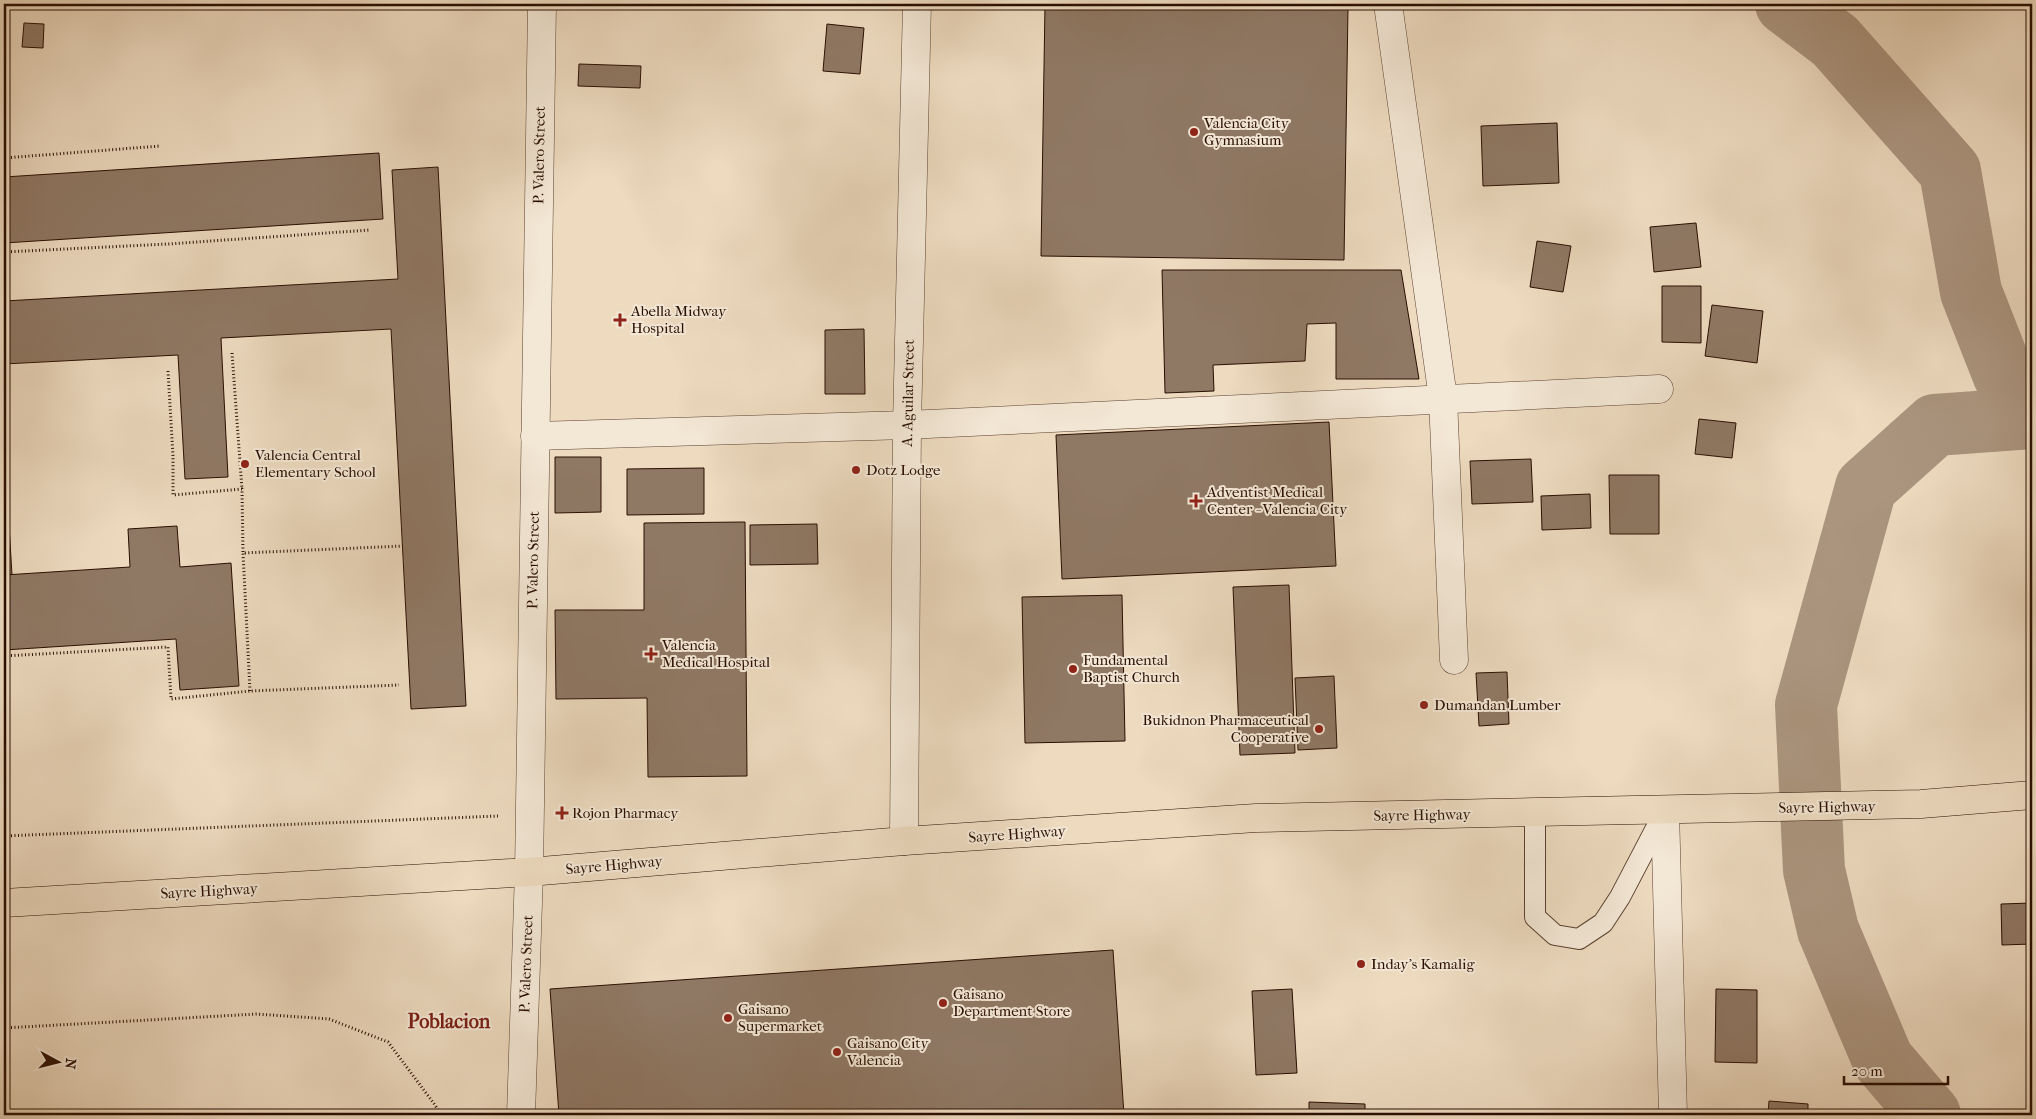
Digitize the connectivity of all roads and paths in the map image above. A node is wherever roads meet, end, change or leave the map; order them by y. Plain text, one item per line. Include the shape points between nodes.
1 (542, 4) edge
2 (917, 4) edge
3 (1388, 4) edge
4 (160, 146) dead end
5 (4, 158) edge
6 (370, 230) dead end
7 (4, 252) edge
8 (232, 353) dead end
9 (168, 371) dead end
10 (1659, 389) dead end
11 (1443, 398) junction
12 (907, 425) junction
13 (535, 436) junction
14 (242, 489) junction
15 (403, 546) dead end
16 (243, 553) junction
17 (4, 656) edge
18 (1454, 660) dead end
19 (399, 685) dead end
20 (250, 690) junction
21 (2032, 795) edge
22 (1665, 810) junction
23 (1535, 813) junction
24 (529, 815) junction
25 (4, 836) edge
26 (904, 841) junction
27 (529, 872) junction
28 (4, 903) edge
29 (4, 1028) edge
30 (441, 1115) edge
31 (522, 1115) edge
32 (1673, 1115) edge

1 - 13 street, P. Valero Street
2 - 12 street, A. Aguilar Street
3 - 11 street
4 - 5 path
6 - 7 path
8 - 14 path
9 - 14 path via 172,495
10 - 11 street
11 - 12 street
11 - 18 street
12 - 13 street
12 - 26 street, A. Aguilar Street
13 - 24 street, P. Valero Street
14 - 16 path
15 - 16 path
16 - 20 path
17 - 20 path via 168,647 170,699
19 - 20 path
21 - 22 highway, Sayre Highway via 1921,804
22 - 23 highway, Sayre Highway
22 - 23 lane via 1603,923 1579,939 1555,935 1535,917
22 - 32 street
23 - 26 highway, Sayre Highway via 1256,818
24 - 25 path
24 - 27 street, P. Valero Street
26 - 27 highway, Sayre Highway
27 - 28 highway, Sayre Highway
27 - 31 street, P. Valero Street
29 - 30 path via 257,1014 328,1019 388,1042

